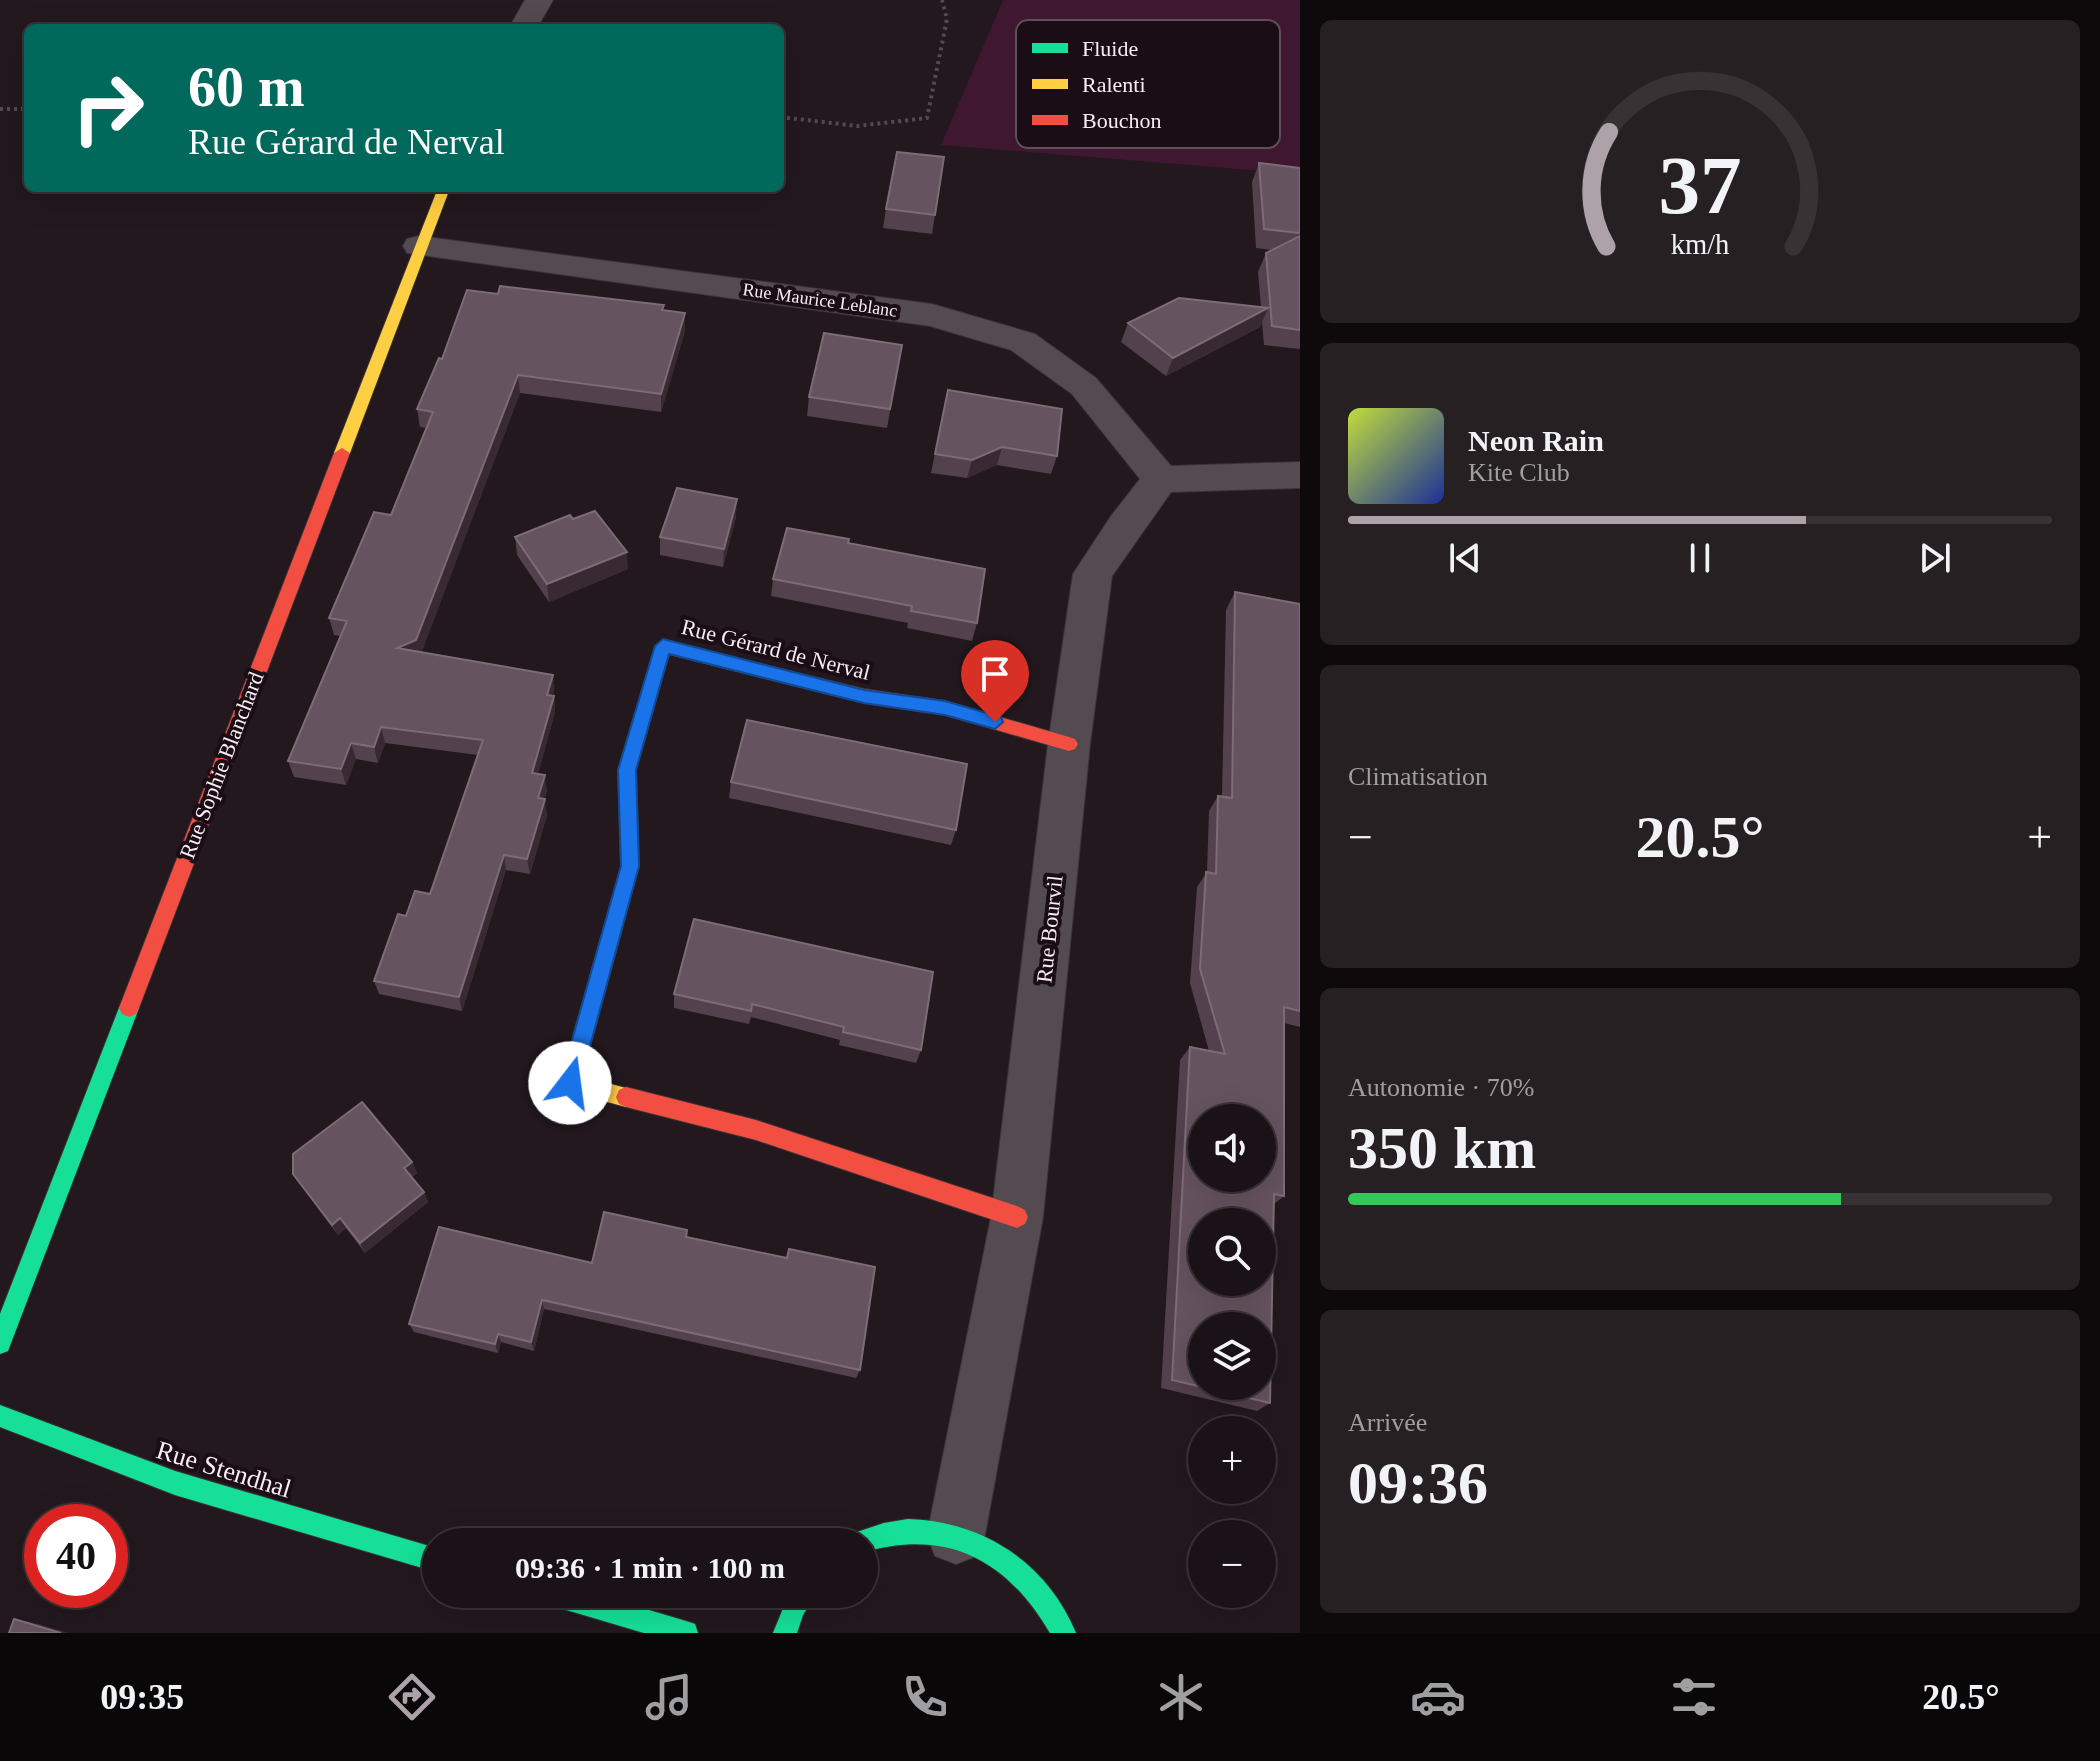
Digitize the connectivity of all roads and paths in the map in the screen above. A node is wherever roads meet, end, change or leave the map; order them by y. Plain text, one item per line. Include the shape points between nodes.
1 (539, 0) edge
2 (942, 0) edge
3 (525, 24) edge
4 (0, 109) edge
5 (24, 109) edge
6 (784, 117) edge
7 (442, 192) edge
8 (419, 246) junction
9 (1300, 475) edge
10 (1161, 479) junction
11 (1069, 744) junction
12 (1017, 1217) junction
13 (0, 1343) edge
14 (0, 1416) edge
15 (956, 1535) junction
16 (878, 1537) edge
17 (422, 1556) edge
18 (601, 1608) edge
19 (793, 1608) edge
20 (686, 1633) edge
21 (785, 1633) edge
22 (1064, 1633) edge

1 - 3 street
2 - 6 path via 947,19 927,118 857,126
4 - 5 path
7 - 8 street, Rue Sophie Blanchard
8 - 10 street, Rue Maurice Leblanc via 932,315 1023,342 1084,386
8 - 13 street, Rue Sophie Blanchard
9 - 10 street
10 - 11 street, Rue Bourvil via 1093,574
11 - 12 street, Rue Bourvil
11 - 12 street, Rue Gérard de Nerval via 945,708 864,696 663,646 627,770 630,866 570,1083 756,1130
12 - 15 street, Rue Bourvil
14 - 17 street, Rue Stendhal via 175,1483
15 - 16 street via 908,1529
15 - 22 street via 998,1555 1036,1590
18 - 20 street
19 - 21 street

